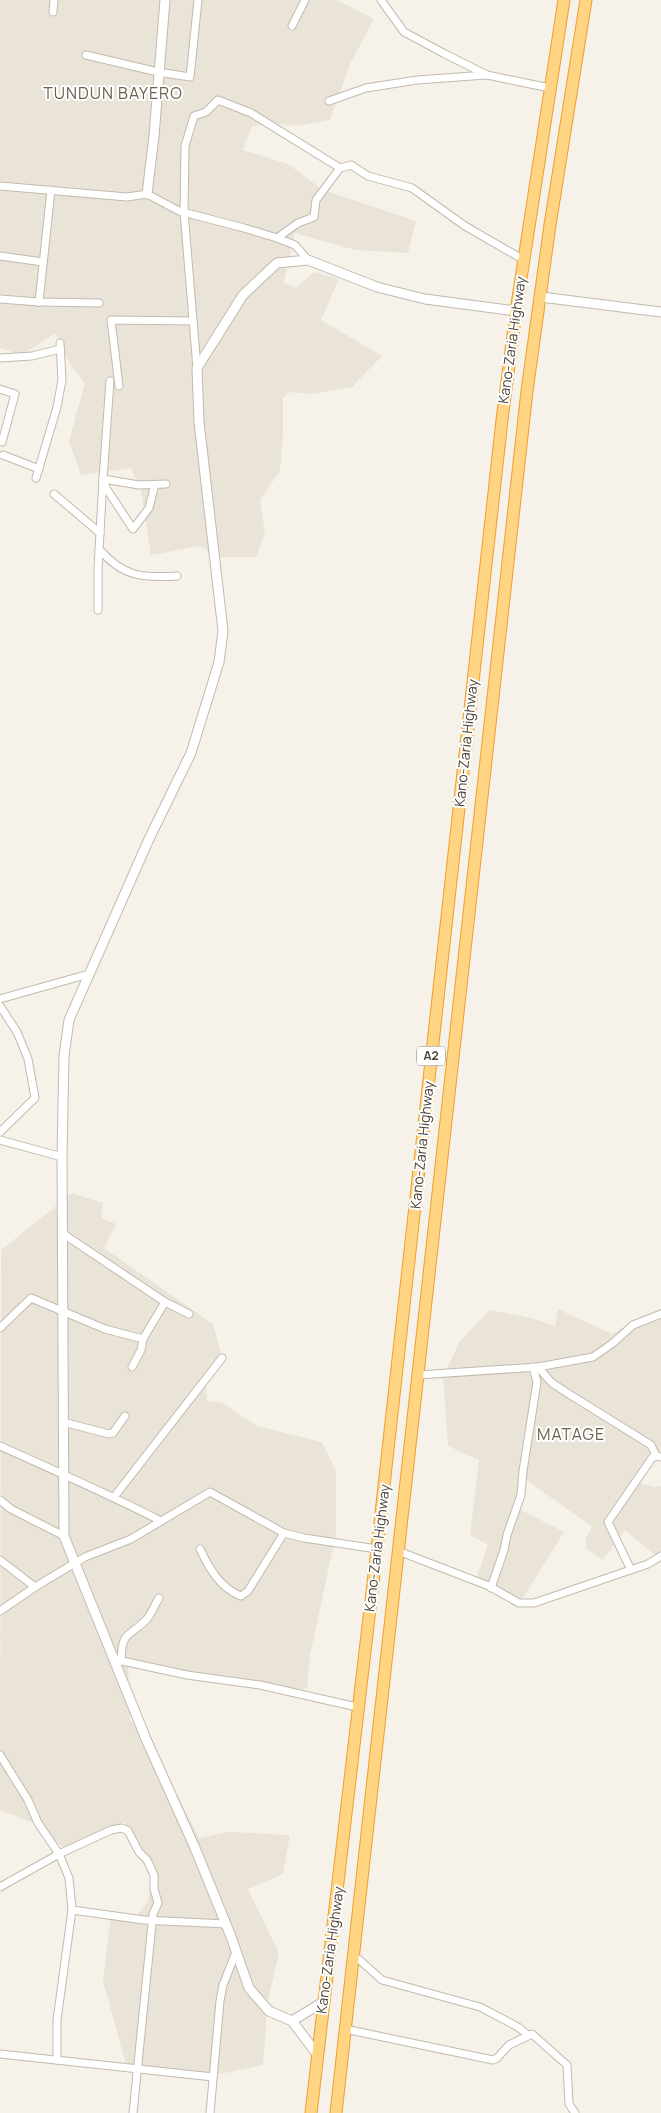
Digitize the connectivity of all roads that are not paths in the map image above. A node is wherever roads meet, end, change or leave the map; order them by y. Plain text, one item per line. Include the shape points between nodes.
1 (54, 0) edge
2 (165, 0) edge
3 (198, 0) edge
4 (304, 0) edge
5 (382, 0) edge
6 (564, 0) edge
7 (586, 0) edge
8 (53, 12) dead end
9 (292, 26) dead end
10 (86, 55) dead end
11 (158, 72) junction
12 (487, 75) junction
13 (550, 88) junction
14 (329, 101) dead end
15 (340, 168) junction
16 (0, 186) edge
17 (50, 190) junction
18 (147, 194) junction
19 (184, 212) junction
20 (277, 238) junction
21 (0, 256) edge
22 (308, 260) junction
23 (524, 260) junction
24 (43, 262) junction
25 (541, 297) junction
26 (0, 299) edge
27 (40, 302) junction
28 (99, 303) dead end
29 (516, 311) junction
30 (661, 312) edge
31 (193, 321) junction
32 (0, 358) edge
33 (198, 368) junction
34 (110, 381) dead end
35 (119, 386) dead end
36 (0, 389) edge
37 (2, 442) dead end
38 (3, 455) dead end
39 (39, 469) junction
40 (36, 478) dead end
41 (103, 479) junction
42 (166, 484) dead end
43 (154, 488) dead end
44 (54, 494) dead end
45 (100, 533) junction
46 (99, 548) junction
47 (177, 576) dead end
48 (98, 610) dead end
49 (89, 974) junction
50 (0, 999) edge
51 (0, 1006) edge
52 (0, 1132) edge
53 (0, 1140) edge
54 (62, 1157) junction
55 (62, 1233) junction
56 (166, 1302) junction
57 (62, 1311) junction
58 (189, 1314) dead end
59 (661, 1314) edge
60 (0, 1328) edge
61 (143, 1339) junction
62 (222, 1358) dead end
63 (132, 1367) dead end
64 (536, 1367) junction
65 (418, 1375) junction
66 (125, 1416) dead end
67 (63, 1422) junction
68 (0, 1446) edge
69 (659, 1456) edge
70 (64, 1476) junction
71 (114, 1497) junction
72 (0, 1500) edge
73 (162, 1521) junction
74 (284, 1533) junction
75 (64, 1536) junction
76 (200, 1548) dead end
77 (377, 1549) junction
78 (398, 1551) junction
79 (661, 1556) edge
80 (0, 1560) edge
81 (74, 1565) junction
82 (631, 1570) junction
83 (34, 1586) junction
84 (491, 1588) junction
85 (159, 1598) dead end
86 (0, 1611) edge
87 (117, 1660) junction
88 (358, 1707) junction
89 (0, 1755) edge
90 (59, 1854) junction
91 (339, 1883) junction
92 (361, 1886) junction
93 (0, 1887) edge
94 (72, 1910) junction
95 (153, 1920) junction
96 (226, 1924) junction
97 (236, 1952) junction
98 (354, 1955) junction
99 (323, 2002) junction
100 (292, 2021) junction
101 (345, 2029) junction
102 (528, 2035) junction
103 (0, 2054) edge
104 (317, 2054) junction
105 (57, 2060) junction
106 (138, 2069) junction
107 (213, 2077) junction
108 (133, 2113) edge
109 (210, 2113) edge
110 (311, 2113) edge
111 (336, 2113) edge
112 (575, 2113) edge

1 - 8 street
2 - 11 street
3 - 11 street via 190,77
4 - 9 street
5 - 12 street via 404,32
6 - 13 highway, Kano-Zaria Highway / A2
7 - 25 highway, Kano-Zaria Highway / A2
10 - 11 street
11 - 18 street
12 - 13 street
12 - 14 street via 417,80 366,88
13 - 23 highway, Kano-Zaria Highway / A2
15 - 19 street via 251,113 218,100 206,112 194,116 186,146
15 - 20 street via 316,200 314,217 298,223
15 - 23 street via 351,165 368,176 412,188 465,226
16 - 17 street
17 - 18 street via 127,197
17 - 24 street
18 - 19 street
19 - 20 street
19 - 31 street
20 - 22 street via 296,245
21 - 24 street
22 - 29 street via 377,287 425,299
22 - 33 street via 277,263 244,295
23 - 29 highway, Kano-Zaria Highway / A2
24 - 27 street
25 - 30 street
25 - 65 highway, Kano-Zaria Highway / A2 via 527,391
26 - 27 street
27 - 28 street
29 - 77 highway, Kano-Zaria Highway / A2 via 500,430
31 - 33 street
31 - 35 street via 111,320
32 - 39 street via 32,356 60,346 62,380
33 - 49 street via 199,422 223,631 219,662 191,753
34 - 41 street
36 - 37 street via 15,394
38 - 39 street
39 - 40 street
41 - 42 street
41 - 43 street via 133,529 150,508
41 - 45 street
44 - 45 street
45 - 46 street
46 - 47 street via 130,573 147,578
46 - 48 street
49 - 50 street
49 - 54 street via 69,1020 64,1056
51 - 52 street via 17,1032 28,1059 35,1098
53 - 54 street
54 - 55 street
55 - 56 street
55 - 57 street
56 - 58 street
56 - 61 street
57 - 60 street via 31,1298
57 - 61 street via 105,1329
57 - 67 street
59 - 64 street via 632,1325 613,1344 593,1357
61 - 63 street
62 - 71 street
64 - 65 street
64 - 69 street via 568,1394 651,1445
64 - 84 street via 537,1382 522,1495
65 - 78 highway, Kano-Zaria Highway / A2
66 - 67 street via 109,1434
67 - 70 street
68 - 70 street
69 - 82 street via 652,1458 608,1522
70 - 71 street
70 - 75 street
71 - 73 street
72 - 75 street
73 - 74 street via 210,1492
73 - 81 street
74 - 76 street via 248,1592 241,1596 234,1594 217,1578
74 - 77 street
75 - 81 street
77 - 88 highway, Kano-Zaria Highway / A2
78 - 84 street
78 - 92 highway, Kano-Zaria Highway / A2
79 - 82 street
80 - 83 street
81 - 83 street
81 - 87 street
82 - 84 street via 534,1602 519,1603
83 - 86 street
85 - 87 street via 148,1618 128,1633
87 - 88 street via 260,1685
87 - 96 street via 146,1739
88 - 91 highway, Kano-Zaria Highway / A2
89 - 90 street
90 - 93 street
90 - 94 street via 69,1878
90 - 95 street via 111,1830 122,1828 128,1831 154,1875 158,1903
91 - 92 highway
91 - 99 highway, Kano-Zaria Highway / A2
92 - 98 highway, Kano-Zaria Highway / A2
94 - 95 street
94 - 105 street via 57,2020
95 - 96 street
95 - 106 street
96 - 97 street
97 - 100 street via 249,1988 260,2002 269,2011
97 - 107 street via 222,1985
98 - 101 highway, Kano-Zaria Highway / A2
98 - 102 street via 382,1980 480,2007
99 - 100 street
99 - 104 highway, Kano-Zaria Highway / A2
100 - 104 street
101 - 102 street via 493,2060 509,2045
101 - 111 highway, Kano-Zaria Highway / A2
102 - 112 street via 532,2034 567,2065 568,2104
103 - 105 street
104 - 110 highway, Kano-Zaria Highway / A2
105 - 106 street
106 - 107 street
106 - 108 street
107 - 109 street

